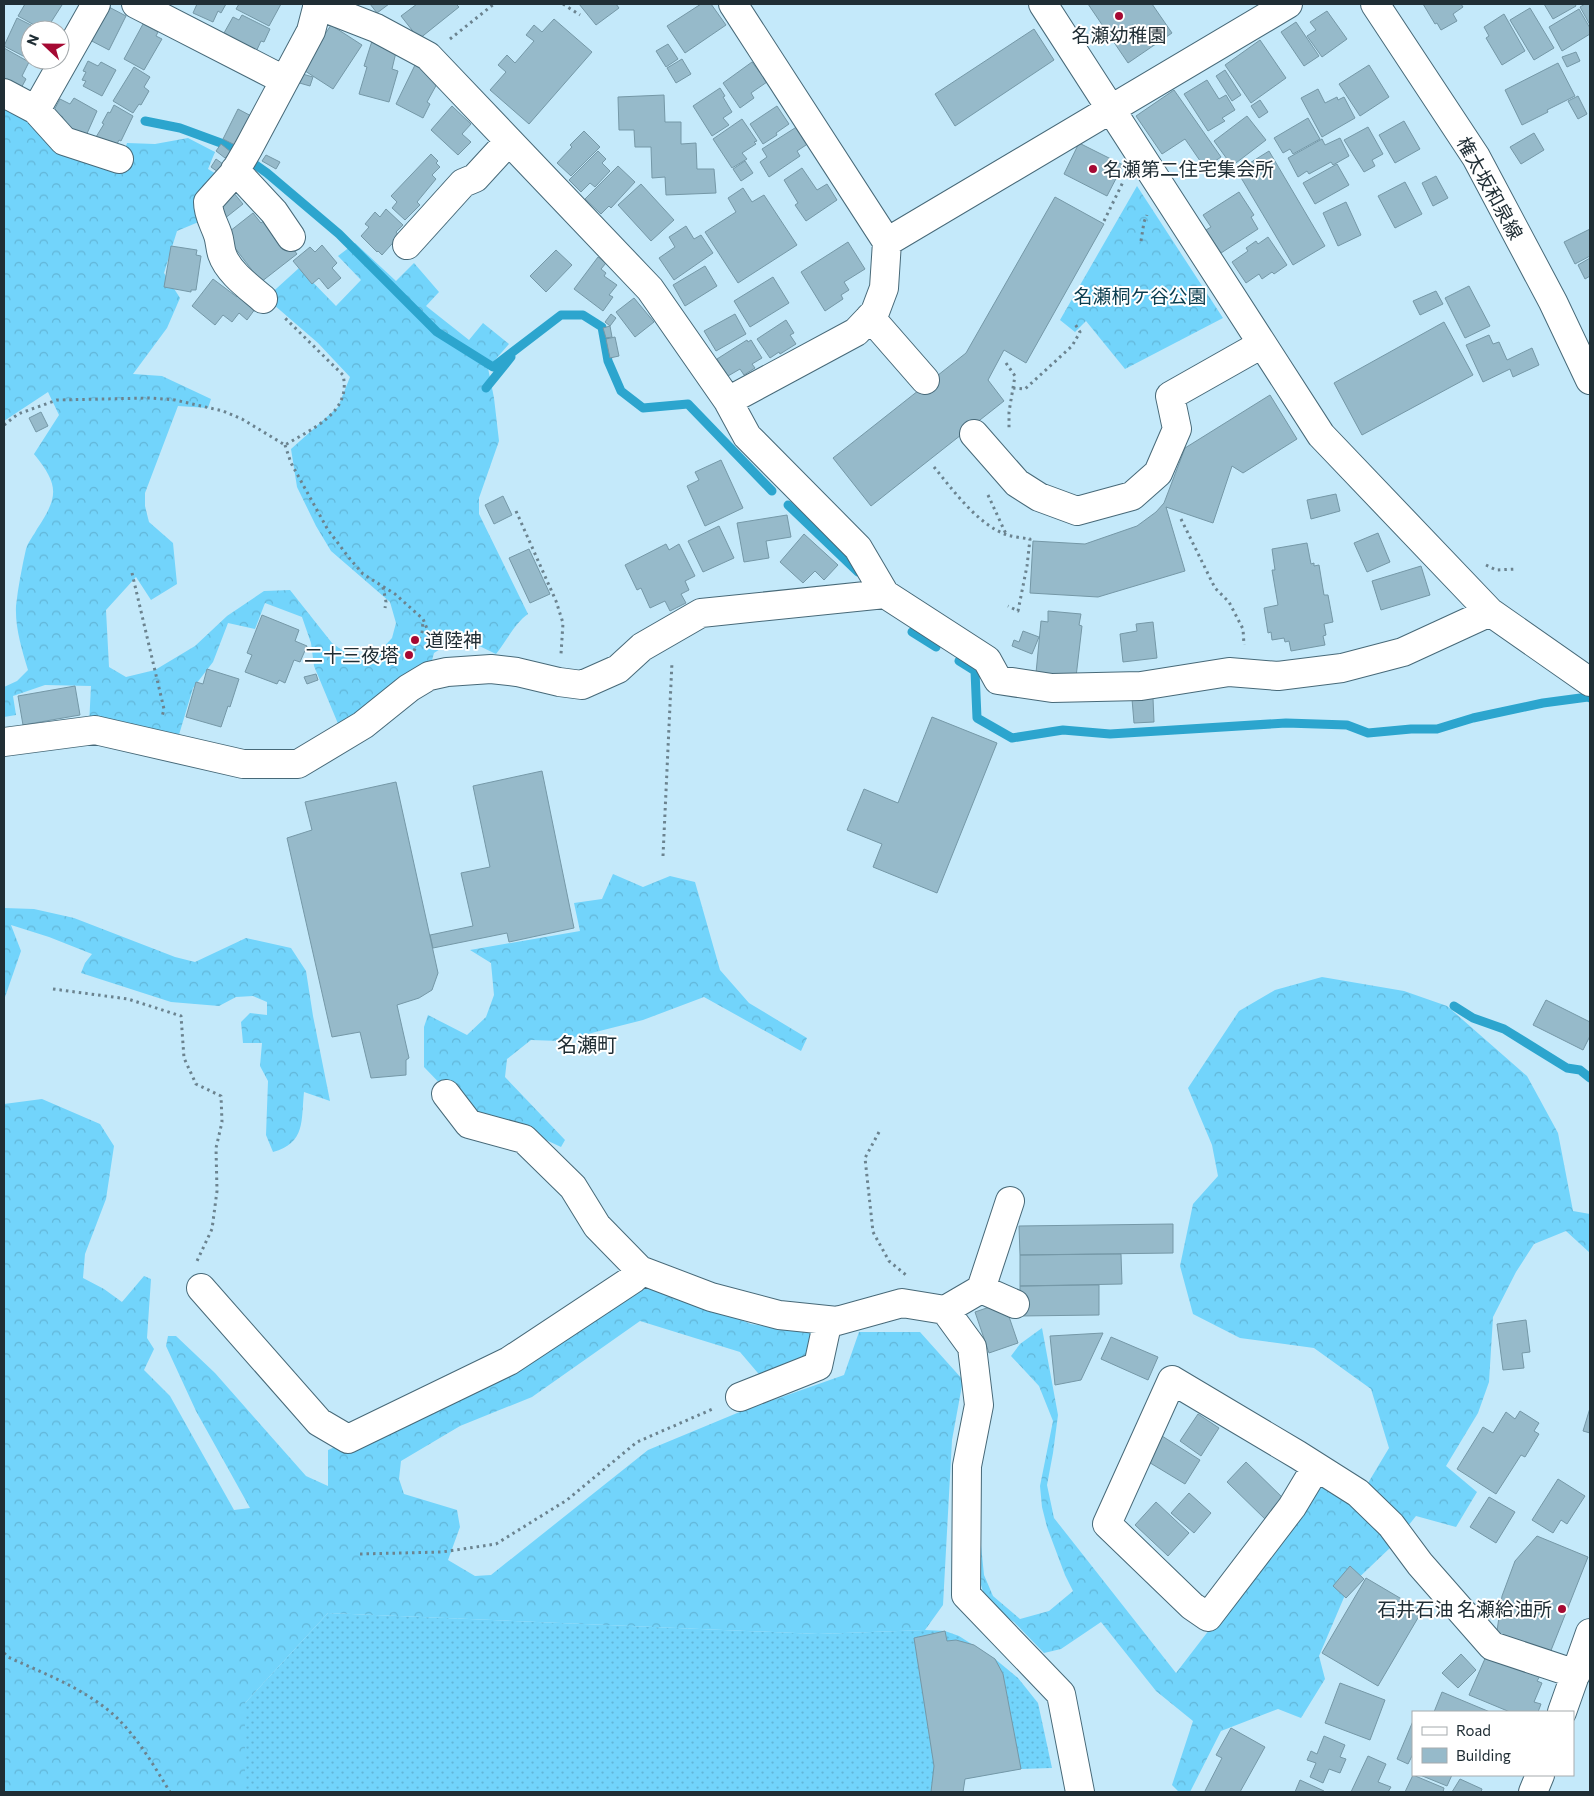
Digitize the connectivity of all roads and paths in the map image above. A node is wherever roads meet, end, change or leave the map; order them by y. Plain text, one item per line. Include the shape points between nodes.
1 (96, 4) edge
2 (136, 4) edge
3 (318, 4) edge
4 (494, 4) edge
5 (563, 4) edge
6 (733, 4) edge
7 (1043, 4) edge
8 (1288, 4) edge
9 (1375, 4) edge
10 (580, 15) dead end
11 (428, 56) junction
12 (284, 80) junction
13 (4, 93) edge
14 (1112, 109) junction
15 (36, 110) junction
16 (509, 141) junction
17 (1139, 151) junction
18 (119, 159) dead end
19 (241, 160) junction
20 (1104, 222) dead end
21 (291, 238) dead end
22 (887, 242) junction
23 (407, 245) dead end
24 (263, 300) joint
25 (870, 317) junction
26 (1075, 324) dead end
27 (1262, 344) junction
28 (1006, 363) dead end
29 (925, 380) dead end
30 (1590, 380) edge
31 (1013, 388) junction
32 (728, 401) junction
33 (4, 425) edge
34 (1009, 428) dead end
35 (974, 434) dead end
36 (284, 444) junction
37 (934, 467) dead end
38 (984, 486) dead end
39 (516, 511) dead end
40 (1181, 519) dead end
41 (1007, 535) junction
42 (132, 573) dead end
43 (383, 586) junction
44 (885, 594) junction
45 (1008, 606) dead end
46 (385, 608) dead end
47 (1490, 612) junction
48 (422, 619) junction
49 (674, 628) junction
50 (1245, 652) dead end
51 (411, 658) dead end
52 (559, 682) junction
53 (1590, 682) edge
54 (408, 688) junction
55 (4, 742) edge
56 (155, 744) junction
57 (663, 856) dead end
58 (53, 989) dead end
59 (446, 1094) dead end
60 (880, 1132) dead end
61 (1010, 1201) dead end
62 (642, 1271) junction
63 (910, 1278) dead end
64 (201, 1288) joint
65 (981, 1289) junction
66 (1015, 1304) dead end
67 (945, 1310) junction
68 (828, 1320) junction
69 (740, 1397) joint
70 (1316, 1467) junction
71 (360, 1554) dead end
72 (1590, 1633) edge
73 (4, 1653) edge
74 (1576, 1674) junction
75 (1562, 1711) edge
76 (1540, 1776) edge
77 (170, 1792) edge
78 (1080, 1792) edge
79 (1533, 1792) edge

1 - 15 street
2 - 12 street
3 - 11 street via 376,28
3 - 12 street via 311,31
4 - 11 path
5 - 10 path
6 - 22 street
7 - 14 street
8 - 14 street
9 - 30 street, 権太坂和泉線 via 1476,157 1553,302
11 - 16 street
12 - 19 street
13 - 15 street
14 - 17 street
14 - 22 street
15 - 18 street via 64,141
16 - 23 street via 475,178 464,183
16 - 32 street via 650,289
17 - 20 path
17 - 27 street
19 - 21 street
19 - 24 street via 208,202 208,212 224,260
22 - 25 street via 884,288 876,312
24 - 36 path via 343,375 343,400 325,421
25 - 29 street
25 - 32 street via 856,332
26 - 31 path via 1080,332 1072,346 1025,389
27 - 35 street via 1170,396 1177,429 1158,473 1132,496 1077,511 1038,497 1017,483
27 - 47 street via 1321,435
28 - 31 path via 1015,376
31 - 34 path
32 - 44 street via 747,436 858,548
33 - 36 path via 18,414 57,400 149,398 175,400 223,411
36 - 43 path via 328,530 363,574
37 - 41 path via 965,504 985,522
38 - 41 path
39 - 52 path via 563,623
40 - 50 path via 1215,588 1229,602 1243,629
41 - 45 path via 1030,539 1018,611
42 - 56 path via 164,709
43 - 46 path
43 - 48 path
44 - 47 street via 987,660 998,680 1052,688 1141,686 1229,672 1278,676 1342,668 1403,652
44 - 49 street via 701,613
47 - 53 street
48 - 51 path via 422,632
48 - 54 path via 428,631 429,647
49 - 52 street via 642,647 618,669 582,686
49 - 57 path
52 - 54 street via 491,669 429,676
54 - 56 street via 364,725 298,764 243,764
55 - 56 street via 95,730
58 - 64 path via 128,999 181,1016 184,1058 196,1084 221,1096 222,1122 216,1148 217,1191 212,1229 191,1278
59 - 62 street via 468,1124 524,1139 574,1187 597,1226
60 - 63 path via 865,1158 873,1232 889,1261
61 - 65 street
62 - 64 street via 509,1361 348,1439 320,1422
62 - 68 street via 711,1297 778,1315
65 - 66 street
65 - 67 street
67 - 68 street via 902,1303 837,1321
67 - 78 street via 972,1347 979,1405 966,1466 966,1595 1061,1694
68 - 69 street via 818,1366
69 - 71 path via 637,1442 567,1500 496,1544 442,1552
70 - 70 street via 1172,1380 1107,1524 1208,1618 1292,1507
70 - 74 street via 1358,1493 1391,1525 1420,1564 1492,1646
72 - 74 street
73 - 77 path via 85,1694 116,1717 144,1751
74 - 75 street
76 - 79 street

